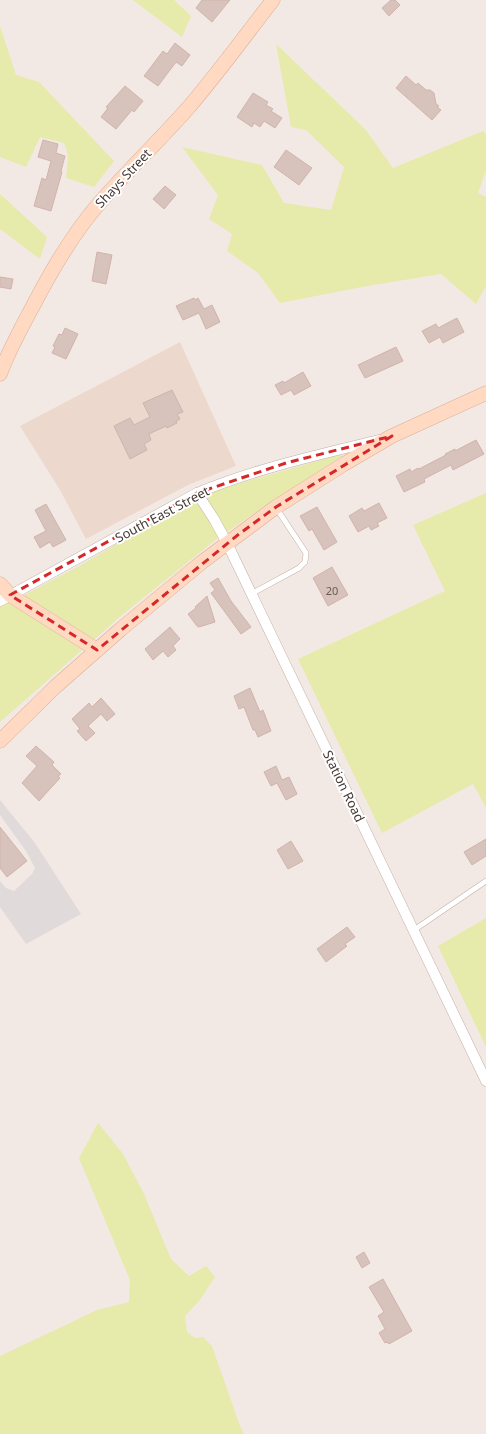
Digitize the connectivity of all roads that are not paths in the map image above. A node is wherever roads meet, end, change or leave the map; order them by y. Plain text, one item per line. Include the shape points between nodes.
1 (273, 0) edge
2 (0, 374) edge
3 (486, 393) edge
4 (392, 436) junction
5 (196, 493) junction
6 (276, 507) junction
7 (227, 544) junction
8 (0, 584) edge
9 (251, 594) junction
10 (5, 598) edge
11 (97, 650) junction
12 (0, 740) edge
13 (486, 881) edge
14 (414, 930) junction
15 (486, 1081) edge

1 - 2 main road, Shays Street via 188,108 76,232 45,283 13,343
3 - 4 main road, South East Street
4 - 5 street, South East Street via 286,463
4 - 6 main road, South East Street
5 - 7 street, Station Road
5 - 10 street, South East Street
6 - 7 main road, South East Street
6 - 9 lane via 306,553 305,562 299,568
7 - 9 street, Station Road
7 - 11 main road, South East Street
8 - 10 main road
9 - 14 street, Station Road
10 - 11 main road
11 - 12 main road, South East Street
13 - 14 lane
14 - 15 street, Station Road

